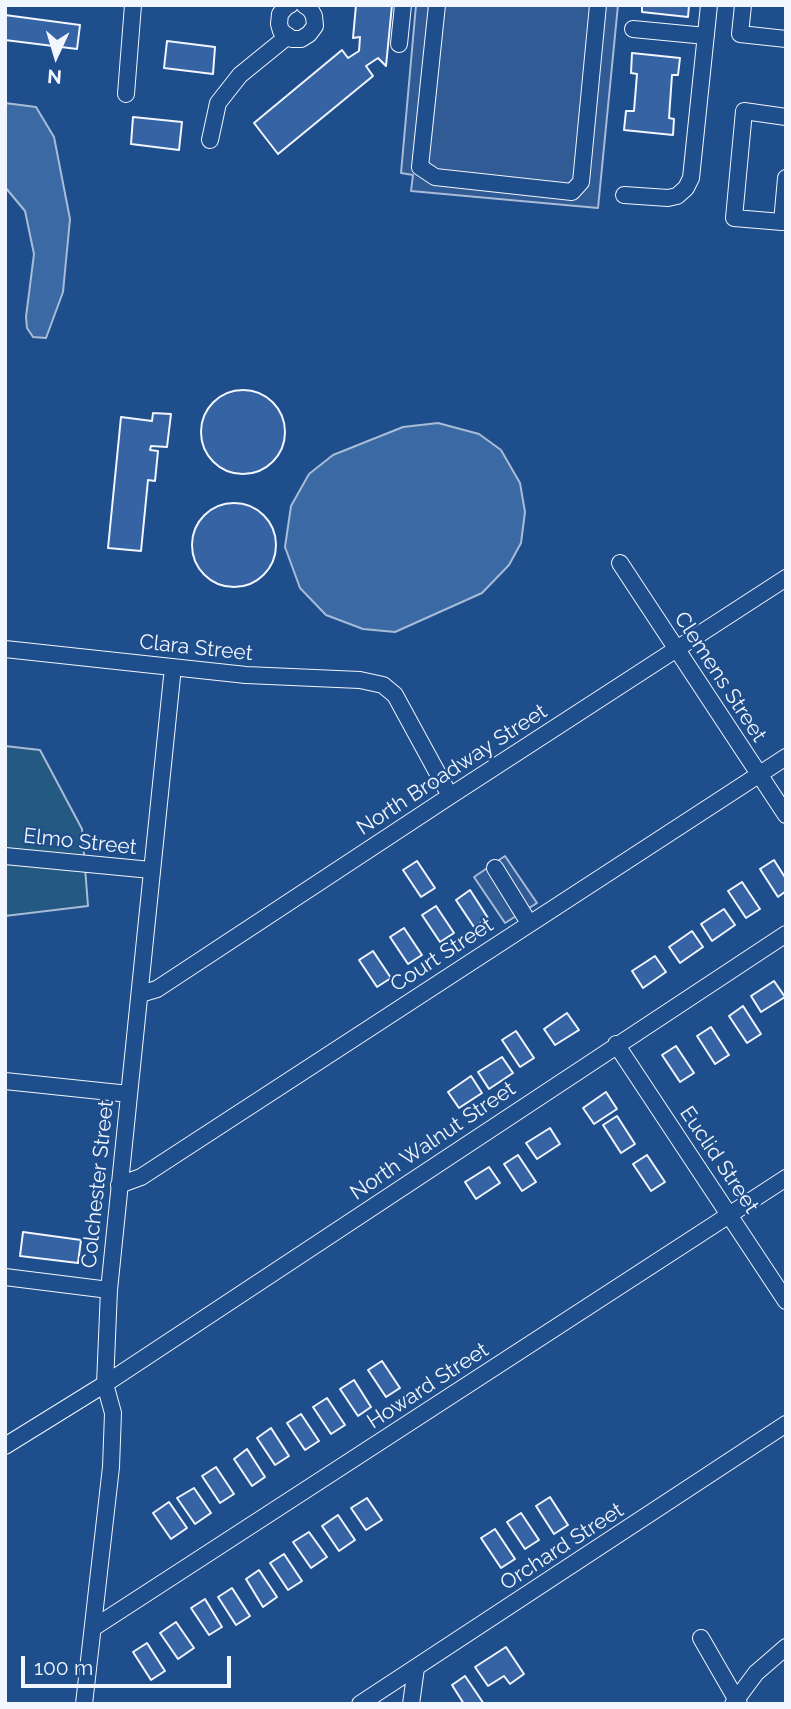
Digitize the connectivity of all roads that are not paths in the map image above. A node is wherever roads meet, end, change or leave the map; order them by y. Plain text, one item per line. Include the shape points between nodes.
1 (132, 5) edge
2 (304, 5) edge
3 (403, 5) edge
4 (437, 5) edge
5 (598, 5) edge
6 (709, 5) edge
7 (743, 5) edge
8 (279, 8) edge
9 (633, 29) dead end
10 (288, 36) junction
11 (706, 36) junction
12 (786, 39) edge
13 (399, 44) dead end
14 (125, 94) dead end
15 (786, 117) edge
16 (210, 140) dead end
17 (786, 178) edge
18 (624, 195) dead end
19 (620, 563) dead end
20 (786, 578) edge
21 (5, 649) edge
22 (677, 651) junction
23 (173, 667) junction
24 (786, 757) edge
25 (759, 774) junction
26 (450, 796) junction
27 (786, 815) edge
28 (5, 856) edge
29 (495, 868) dead end
30 (151, 870) junction
31 (529, 923) junction
32 (786, 934) edge
33 (140, 994) junction
34 (616, 1044) junction
35 (5, 1081) edge
36 (129, 1094) junction
37 (786, 1178) edge
38 (119, 1185) junction
39 (730, 1215) junction
40 (5, 1277) edge
41 (109, 1290) junction
42 (786, 1301) edge
43 (104, 1384) junction
44 (786, 1424) edge
45 (5, 1446) edge
46 (93, 1628) junction
47 (701, 1638) dead end
48 (786, 1647) edge
49 (416, 1668) junction
50 (737, 1703) edge
51 (84, 1704) edge
52 (360, 1704) edge
53 (411, 1704) edge

1 - 14 street
2 - 10 street via 314,16 314,26 301,39
3 - 13 street
4 - 5 street via 420,167 435,177 572,192 581,181
6 - 11 street
7 - 12 street via 740,34
8 - 10 street via 281,31
9 - 11 street
10 - 16 street via 240,75 218,103
11 - 18 street via 691,178 686,188 668,198
15 - 17 street via 744,111 734,218 782,222
19 - 22 street, Clemens Street
20 - 22 street, North Broadway Street
21 - 23 street, Clara Street
22 - 25 street, Clemens Street
22 - 26 street, North Broadway Street
23 - 26 street, Clara Street via 383,685 395,695
23 - 30 street, Colchester Street
24 - 25 street, Court Street
25 - 27 street, Clemens Street
25 - 31 street, Court Street
26 - 33 street, North Broadway Street via 157,989
28 - 30 street, Elmo Street
29 - 31 street
30 - 33 street, Colchester Street
31 - 38 street, Court Street via 141,1177
32 - 34 street, North Walnut Street
33 - 36 street, Colchester Street
34 - 39 street, Euclid Street
34 - 43 street, North Walnut Street
35 - 36 street
36 - 38 street, Colchester Street
37 - 39 street, Howard Street
38 - 41 street, Colchester Street
39 - 42 street, Euclid Street
39 - 46 street, Howard Street
40 - 41 street
41 - 43 street, Colchester Street
43 - 45 street, North Walnut Street
43 - 46 street, Colchester Street via 113,1413 111,1467
44 - 49 street, Orchard Street
46 - 51 street, Colchester Street
47 - 50 street
48 - 50 street via 756,1673
49 - 52 street, Orchard Street
49 - 53 street

